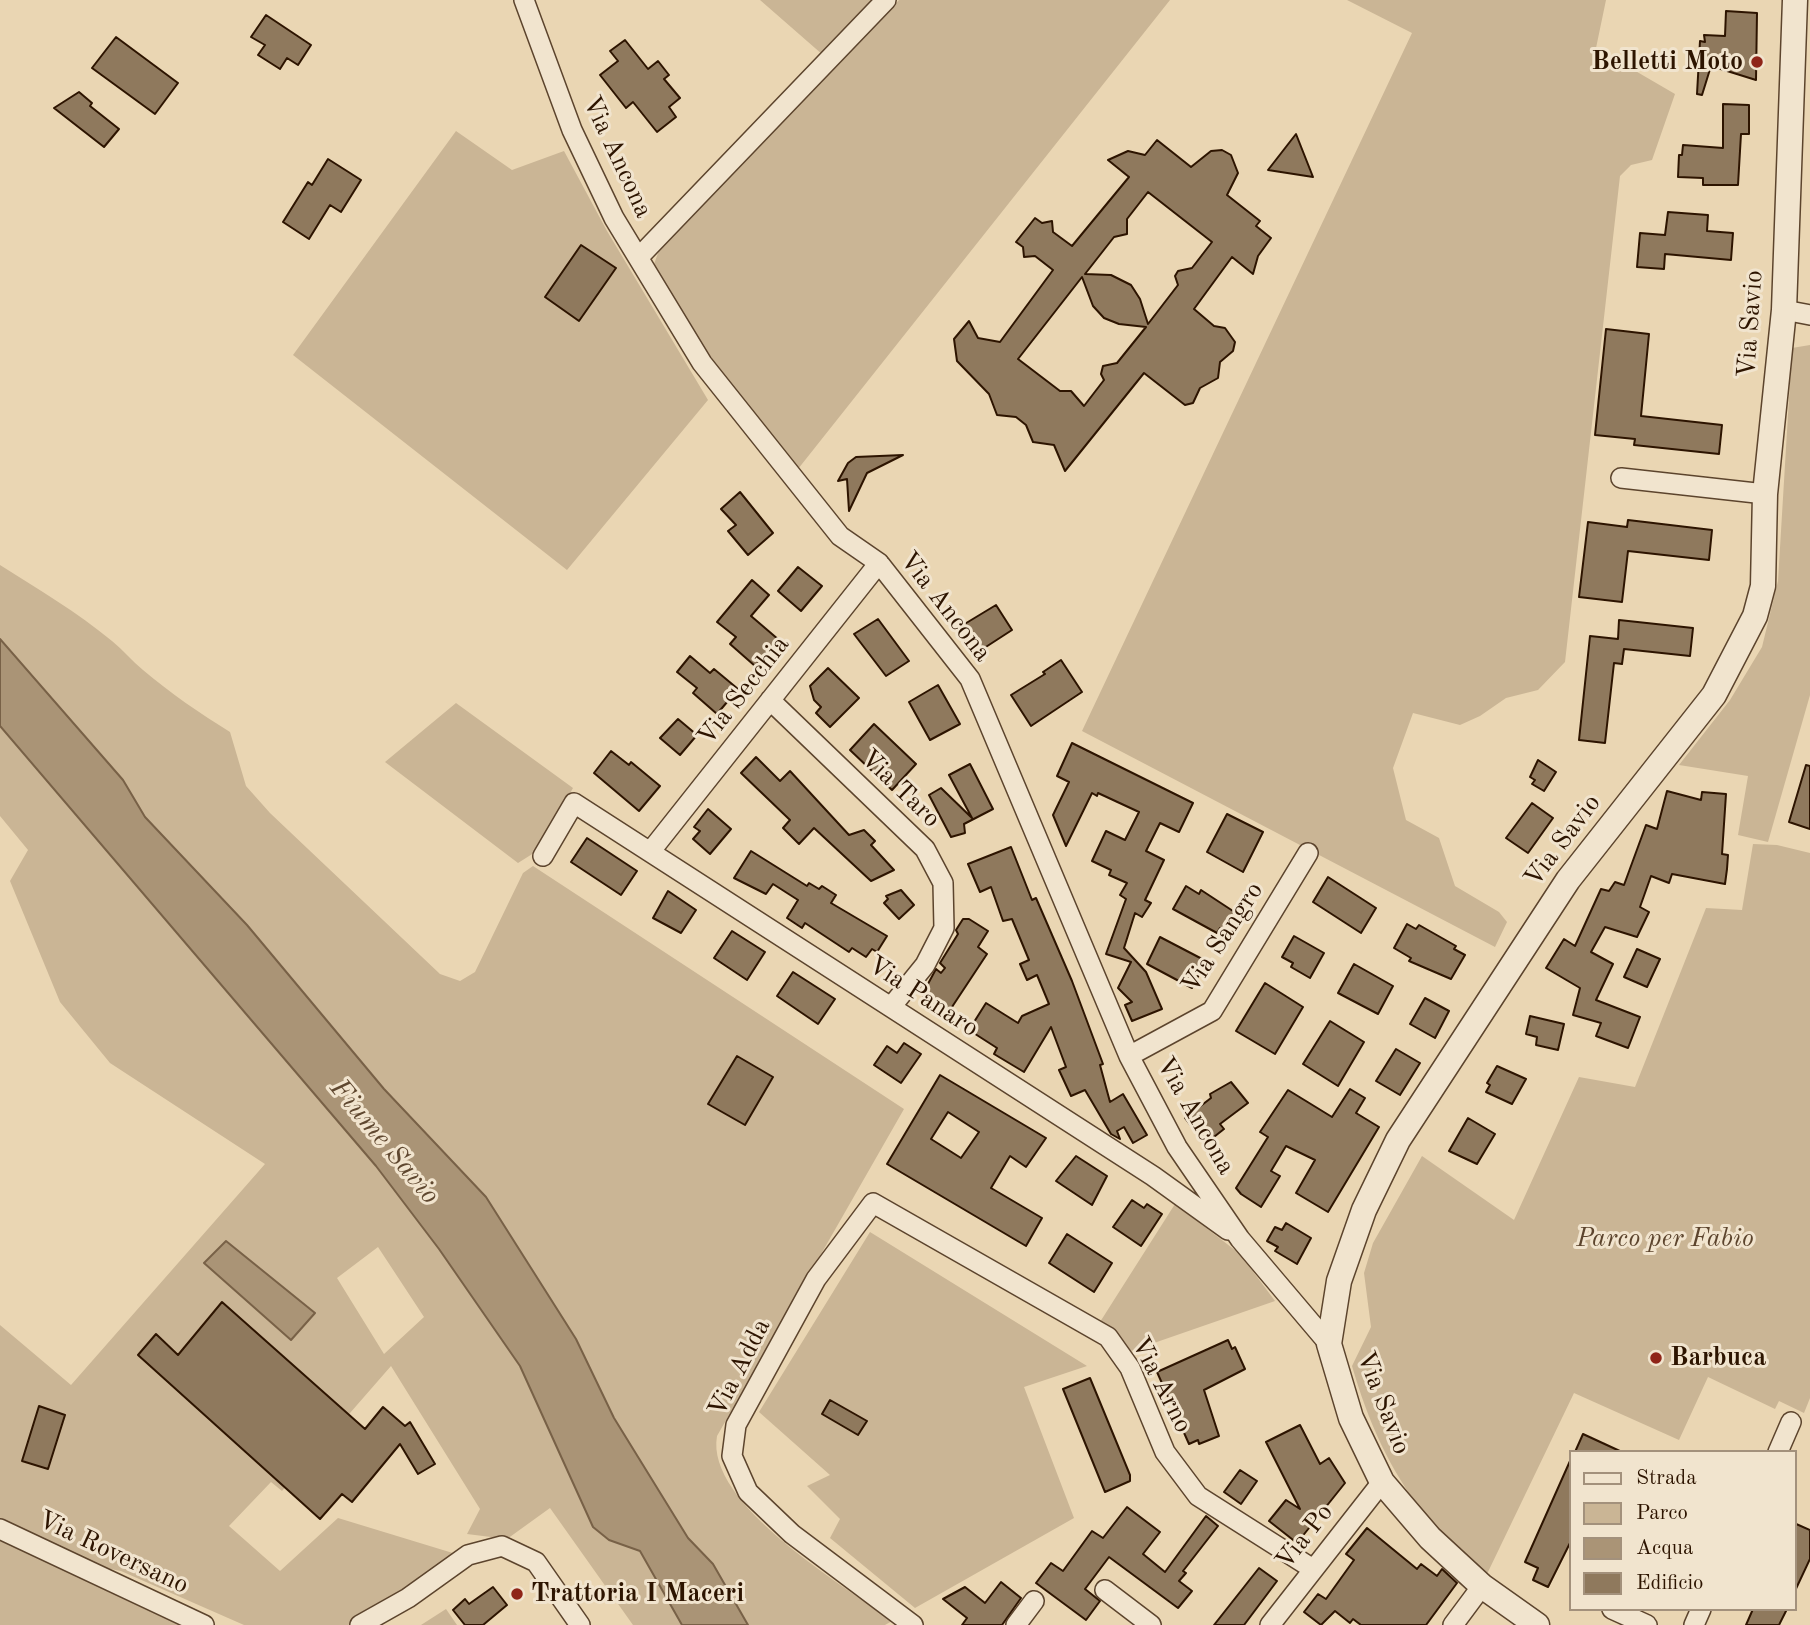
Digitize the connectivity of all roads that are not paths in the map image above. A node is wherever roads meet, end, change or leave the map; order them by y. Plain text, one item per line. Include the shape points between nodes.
1 (524, 0) edge
2 (887, 0) edge
3 (1795, 0) edge
4 (639, 257) junction
5 (1784, 310) junction
6 (1810, 315) edge
7 (1621, 478) dead end
8 (1765, 494) junction
9 (879, 563) junction
10 (770, 700) junction
11 (650, 852) junction
12 (1308, 853) dead end
13 (543, 856) dead end
14 (891, 1007) junction
15 (1129, 1056) junction
16 (873, 1203) joint
17 (1240, 1239) junction
18 (1329, 1344) junction
19 (1791, 1422) dead end
20 (1779, 1450) edge
21 (1382, 1482) junction
22 (0, 1529) edge
23 (1313, 1569) junction
24 (1482, 1586) junction
25 (1105, 1590) dead end
26 (1034, 1601) dead end
27 (1616, 1611) edge
28 (204, 1625) edge
29 (360, 1625) edge
30 (580, 1625) edge
31 (913, 1625) edge
32 (1016, 1625) edge
33 (1151, 1625) edge
34 (1269, 1625) edge
35 (1453, 1625) edge
36 (1537, 1625) edge
37 (1647, 1625) edge

1 - 4 street, Via Ancona via 572,130 614,218
2 - 4 street
3 - 5 street, Via Savio
4 - 9 street, Via Ancona via 702,363 759,436 840,536
5 - 6 street
5 - 8 street, Via Savio
7 - 8 street
8 - 18 street, Via Savio via 1763,586 1755,616 1714,695 1568,880 1398,1140 1364,1210 1339,1281
9 - 10 street, Via Secchia
9 - 15 street, Via Ancona via 970,679
10 - 11 street, Via Secchia
10 - 14 street, Via Taro via 925,849 943,883 944,928 925,965
11 - 13 street, Via Panaro via 574,803
11 - 14 street, Via Panaro
12 - 15 street, Via Sangro via 1212,1012
14 - 17 street, Via Panaro via 1153,1176
15 - 17 street, Via Ancona via 1177,1147
16 - 23 street, Via Arno via 1108,1337 1130,1368 1165,1452 1198,1496
16 - 31 street, Via Adda via 816,1279 736,1425 732,1456 748,1492 792,1534
17 - 18 street, Via Ancona
18 - 21 street, Via Savio via 1351,1418
19 - 20 street
21 - 23 street, Via Po
21 - 24 street, Via Savio via 1430,1538
22 - 28 street, Via Roversano
23 - 34 street, Via Po
24 - 35 street
24 - 36 street, Via Savio
25 - 33 street
26 - 32 street
27 - 37 street
29 - 30 street via 468,1555 502,1546 536,1562

